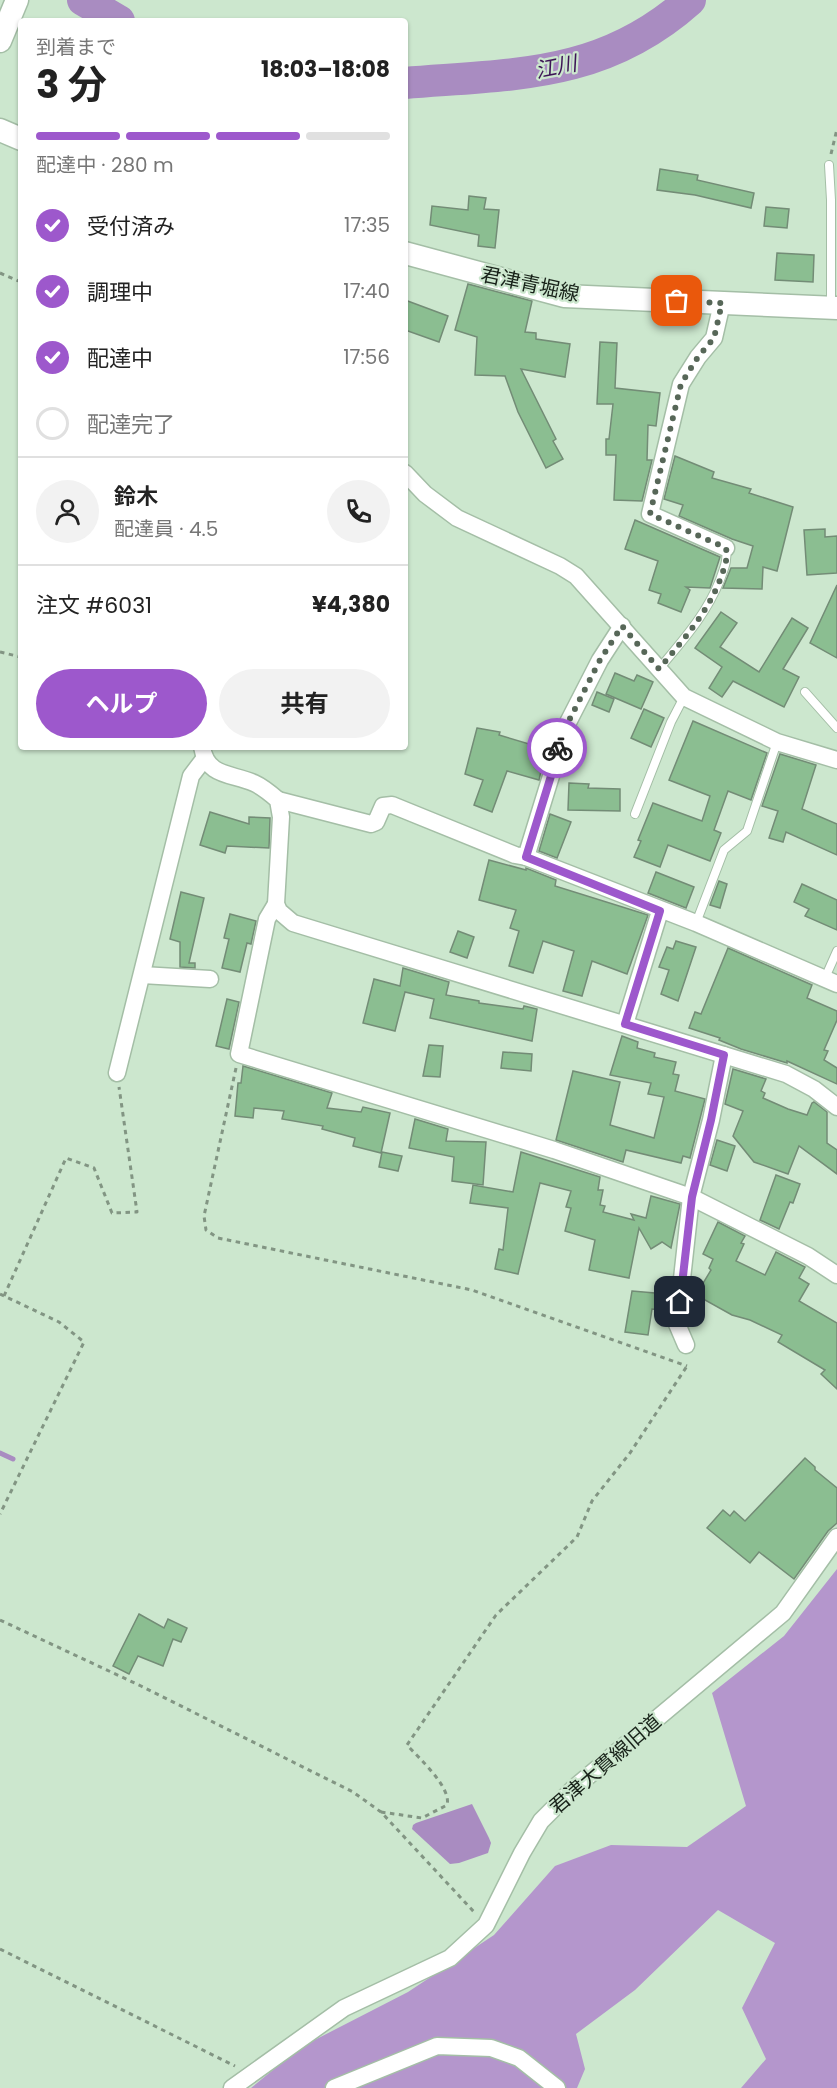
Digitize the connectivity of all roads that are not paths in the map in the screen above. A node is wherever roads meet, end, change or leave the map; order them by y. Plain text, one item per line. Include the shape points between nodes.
1 (17, 0) edge
2 (0, 41) edge
3 (0, 130) edge
4 (18, 138) edge
5 (828, 165) road end
6 (408, 254) edge
7 (722, 303) junction
8 (834, 308) edge
9 (408, 476) edge
10 (726, 548) joint
11 (622, 626) junction
12 (659, 669) junction
13 (805, 692) dead end
14 (684, 697) junction
15 (837, 728) edge
16 (777, 741) junction
17 (203, 753) edge
18 (837, 760) edge
19 (278, 800) junction
20 (635, 814) dead end
21 (526, 857) junction
22 (276, 904) junction
23 (660, 911) junction
24 (696, 924) junction
25 (837, 951) edge
26 (142, 975) junction
27 (210, 979) dead end
28 (831, 981) edge
29 (625, 1024) junction
30 (724, 1055) junction
31 (117, 1074) road end
32 (837, 1107) edge
33 (692, 1197) junction
34 (837, 1275) edge
35 (686, 1345) road end
36 (837, 1537) edge
37 (232, 2088) edge
38 (334, 2088) edge
39 (557, 2088) edge

1 - 2 main road
3 - 4 main road
5 - 8 lane
6 - 7 main road, 君津青堀線 via 564,296
7 - 8 main road, 君津青堀線
7 - 10 street via 714,338 681,384 650,514
9 - 11 street via 457,518 576,576
10 - 12 lane via 728,559 712,601
11 - 12 street
11 - 21 street via 559,740
12 - 14 street
13 - 15 lane
14 - 16 street
14 - 20 lane via 670,722
16 - 18 street
16 - 24 lane via 747,831 724,850
17 - 19 street via 213,769 254,783
17 - 26 street via 191,776
19 - 21 street via 371,824 388,804
19 - 22 street via 281,817
21 - 23 street
22 - 29 street via 293,923
22 - 33 street via 267,919 239,1054 554,1150
23 - 24 street
23 - 29 street
24 - 28 street
25 - 28 lane
26 - 27 street
26 - 31 street
29 - 30 street
30 - 32 street via 786,1074
30 - 33 street
33 - 34 street
33 - 35 street via 677,1324
36 - 37 street, 君津大貫線旧道 via 783,1613 574,1788 541,1821 486,1925 450,1958 344,2008
38 - 39 street via 437,2046 491,2048 519,2058

